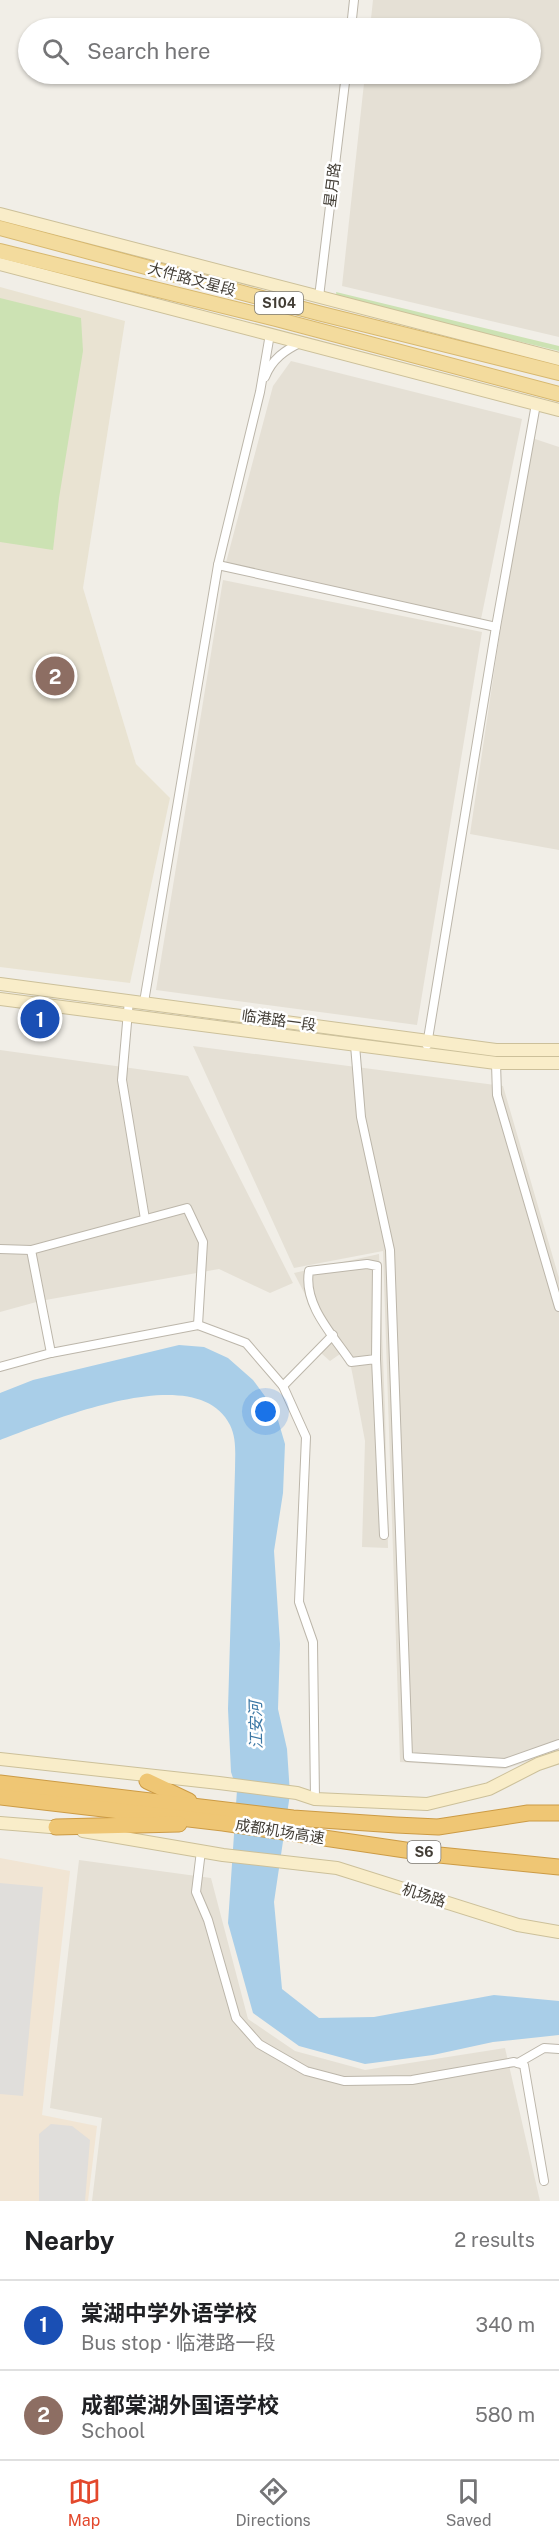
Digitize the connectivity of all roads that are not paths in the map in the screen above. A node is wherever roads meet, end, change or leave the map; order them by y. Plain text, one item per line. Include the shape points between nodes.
1 (354, 0) edge
2 (352, 18) edge
3 (345, 84) edge
4 (0, 214) edge
5 (0, 228) edge
6 (0, 251) edge
7 (0, 264) edge
8 (319, 297) junction
9 (270, 334) junction
10 (303, 342) junction
11 (559, 359) edge
12 (559, 372) edge
13 (260, 392) junction
14 (559, 394) edge
15 (536, 404) junction
16 (559, 410) edge
17 (218, 565) junction
18 (496, 627) junction
19 (0, 984) edge
20 (0, 999) edge
21 (129, 1000) junction
22 (144, 1002) junction
23 (127, 1014) junction
24 (428, 1040) junction
25 (355, 1046) junction
26 (559, 1050) edge
27 (426, 1053) junction
28 (496, 1063) junction
29 (559, 1063) edge
30 (145, 1218) junction
31 (0, 1249) edge
32 (31, 1250) junction
33 (559, 1307) edge
34 (198, 1325) junction
35 (333, 1335) junction
36 (51, 1353) junction
37 (376, 1359) junction
38 (0, 1367) edge
39 (283, 1386) junction
40 (384, 1535) dead end
41 (559, 1744) edge
42 (559, 1757) edge
43 (0, 1760) edge
44 (50, 1764) junction
45 (187, 1779) junction
46 (147, 1781) junction
47 (0, 1783) edge
48 (0, 1797) edge
49 (315, 1798) junction
50 (200, 1807) junction
51 (559, 1813) edge
52 (230, 1817) junction
53 (211, 1821) junction
54 (0, 1823) edge
55 (292, 1825) junction
56 (56, 1827) junction
57 (201, 1851) junction
58 (559, 1867) edge
59 (559, 1932) edge
60 (559, 2049) edge
61 (518, 2063) junction
62 (544, 2181) dead end

1 - 2 street
3 - 8 street, 星月路
4 - 8 main road
5 - 12 main road, 大件路文星段 / S104
6 - 14 main road, 大件路文星段 / S104
7 - 9 main road
8 - 11 main road
9 - 10 main road
9 - 13 street
10 - 13 street via 279,356 269,368
10 - 15 main road
13 - 17 street
15 - 16 main road
15 - 18 street
17 - 18 street
17 - 22 street
18 - 24 street
19 - 21 main road, 临港路一段
20 - 23 main road, 临港路一段
21 - 22 main road, 临港路一段
21 - 23 street
22 - 24 main road, 临港路一段
23 - 25 main road, 临港路一段
23 - 30 street via 122,1080
24 - 26 main road, 临港路一段 via 496,1050
24 - 27 street
25 - 27 main road, 临港路一段
25 - 41 street via 361,1117 390,1250 408,1757 505,1763
27 - 28 main road, 临港路一段
28 - 29 main road, 临港路一段
28 - 33 street via 497,1095
30 - 32 street
30 - 34 street via 187,1209 203,1242
31 - 32 street
32 - 36 street
34 - 36 street
34 - 39 street via 246,1343
35 - 37 street via 351,1362
35 - 37 street via 316,1311 306,1284 309,1271 377,1266
35 - 39 street
36 - 38 street
37 - 40 street
39 - 49 street via 306,1437 299,1602 313,1642
42 - 49 main road via 489,1789 427,1804
43 - 44 main road
44 - 45 main road
44 - 46 main road via 76,1773
45 - 46 main road
45 - 49 main road
46 - 50 highway
47 - 50 highway, 成都机场高速 / S6
48 - 53 highway, 成都机场高速 / S6
50 - 52 highway, 成都机场高速 / S6
51 - 55 highway, 成都机场高速 / S6 via 528,1813 438,1827
52 - 53 highway, 成都机场高速 / S6
52 - 55 highway, 成都机场高速 / S6
53 - 56 highway
54 - 56 main road
55 - 58 highway, 成都机场高速 / S6 via 439,1854
56 - 57 main road
57 - 59 main road, 机场路 via 337,1868 518,1925
57 - 61 street via 196,1892 236,2018 259,2044 306,2071 344,2081 412,2080
60 - 61 street via 544,2048
61 - 62 street via 524,2065

